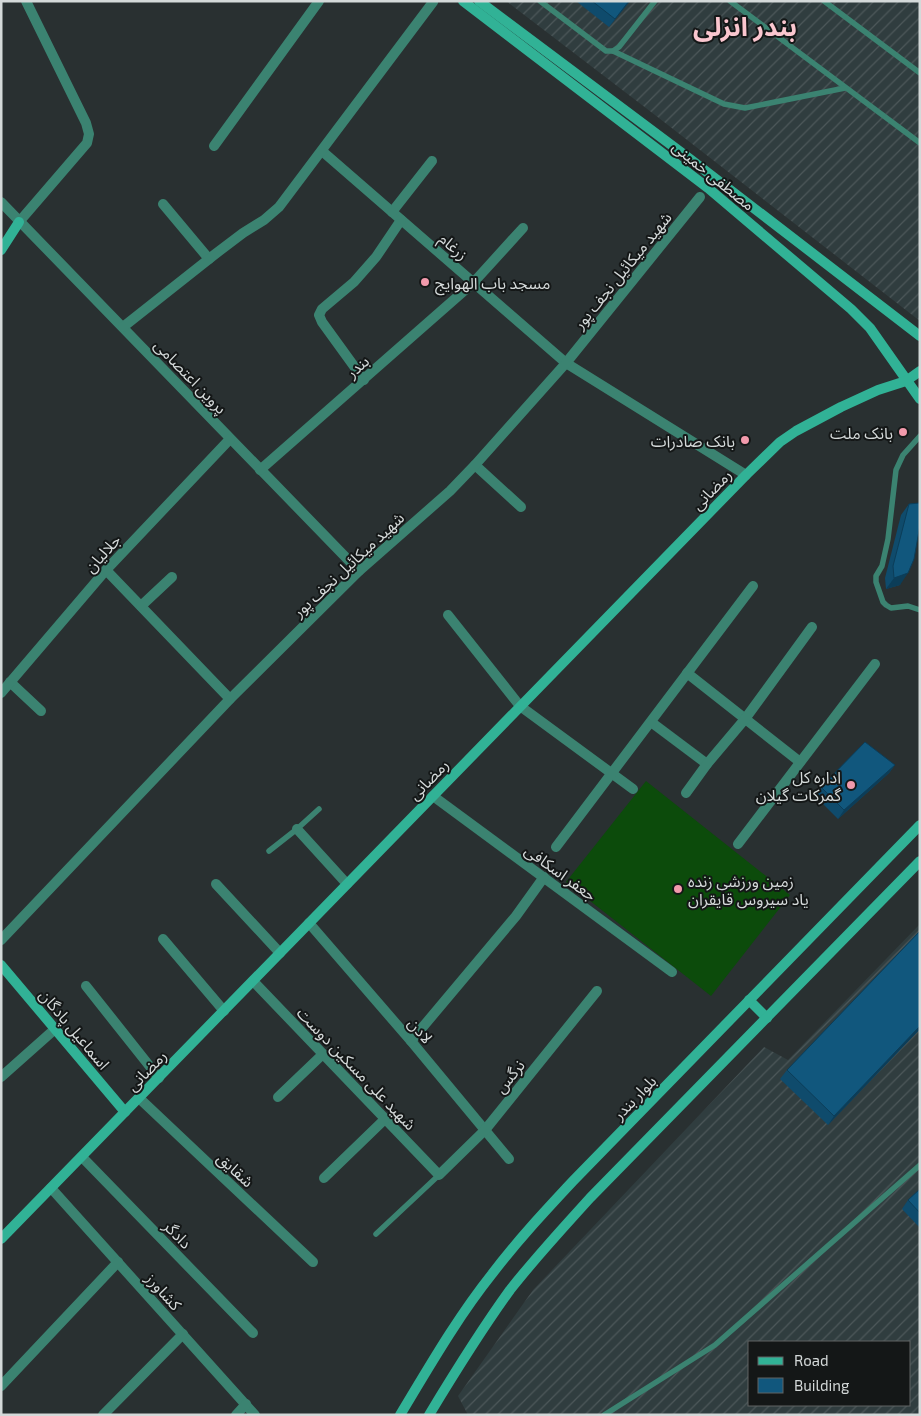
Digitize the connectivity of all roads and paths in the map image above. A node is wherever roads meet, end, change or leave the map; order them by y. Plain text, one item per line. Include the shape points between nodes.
1 (26, 1) edge
2 (319, 1) edge
3 (432, 1) edge
4 (463, 1) edge
5 (479, 1) edge
6 (540, 1) edge
7 (655, 1) edge
8 (730, 1) edge
9 (824, 1) edge
10 (614, 51) junction
11 (920, 73) edge
12 (845, 88) junction
13 (920, 143) edge
14 (214, 146) dead end
15 (322, 151) junction
16 (432, 161) dead end
17 (700, 197) dead end
18 (1, 202) edge
19 (163, 204) dead end
20 (392, 212) junction
21 (401, 220) junction
22 (19, 222) junction
23 (523, 228) dead end
24 (1, 250) edge
25 (210, 259) junction
26 (473, 282) junction
27 (123, 327) junction
28 (920, 336) edge
29 (566, 363) junction
30 (920, 371) edge
31 (364, 380) junction
32 (906, 381) junction
33 (920, 399) edge
34 (920, 436) edge
35 (230, 439) junction
36 (475, 465) junction
37 (260, 470) junction
38 (746, 475) junction
39 (521, 507) dead end
40 (106, 570) junction
41 (359, 571) junction
42 (172, 577) dead end
43 (753, 586) dead end
44 (140, 606) junction
45 (920, 610) edge
46 (448, 615) dead end
47 (812, 627) dead end
48 (875, 664) dead end
49 (687, 673) junction
50 (10, 682) junction
51 (1, 693) edge
52 (230, 699) junction
53 (520, 706) junction
54 (41, 711) dead end
55 (745, 719) junction
56 (651, 722) junction
57 (800, 762) junction
58 (707, 764) junction
59 (611, 774) junction
60 (633, 789) dead end
61 (686, 793) dead end
62 (433, 796) junction
63 (319, 809) dead end
64 (920, 825) edge
65 (297, 829) junction
66 (738, 844) dead end
67 (556, 847) dead end
68 (269, 851) dead end
69 (920, 860) edge
70 (544, 877) junction
71 (216, 884) dead end
72 (348, 884) junction
73 (309, 923) junction
74 (163, 939) dead end
75 (1, 940) edge
76 (280, 953) junction
77 (1, 965) edge
78 (672, 972) dead end
79 (253, 981) junction
80 (86, 986) dead end
81 (597, 991) dead end
82 (749, 1000) junction
83 (224, 1010) junction
84 (767, 1018) junction
85 (55, 1029) junction
86 (411, 1041) junction
87 (323, 1054) junction
88 (1, 1077) edge
89 (159, 1078) junction
90 (139, 1098) junction
91 (278, 1098) dead end
92 (125, 1112) junction
93 (385, 1119) junction
94 (485, 1130) junction
95 (82, 1157) junction
96 (509, 1159) dead end
97 (920, 1165) edge
98 (439, 1175) junction
99 (324, 1178) dead end
100 (51, 1188) junction
101 (376, 1234) dead end
102 (1, 1239) edge
103 (118, 1262) junction
104 (313, 1262) dead end
105 (253, 1332) dead end
106 (183, 1334) junction
107 (1, 1386) edge
108 (246, 1404) junction
109 (103, 1415) edge
110 (236, 1415) edge
111 (256, 1415) edge
112 (400, 1415) edge
113 (429, 1415) edge
114 (604, 1415) edge

1 - 22 street via 89,134 86,143
2 - 14 street
3 - 15 street
4 - 32 main road, مصطفی خمینی via 708,188 844,303 870,328
5 - 28 main road, مصطفی خمینی
6 - 10 lane via 606,51
7 - 10 lane
8 - 12 lane
9 - 11 lane
10 - 12 lane via 724,104 745,108
12 - 13 lane
15 - 20 street, زرغام
15 - 25 street via 279,207
16 - 20 street
17 - 29 street, شهید میکائیل نجف پور
18 - 22 street, پروین اعتصامی
19 - 25 street
20 - 21 street, زرغام
21 - 26 street, زرغام
21 - 31 street via 376,257 319,315
22 - 24 main road
22 - 27 street, پروین اعتصامی
23 - 26 street, بندر
25 - 27 street
26 - 29 street, زرغام
26 - 31 street, بندر
27 - 35 street, پروین اعتصامی
29 - 36 street, شهید میکائیل نجف پور
29 - 38 street, زرغام
30 - 32 main road, رمضانی
31 - 37 street, بندر
32 - 33 main road, مصطفی خمینی
32 - 38 main road, رمضانی via 878,390 796,431
34 - 45 lane via 903,455 896,470 888,539 882,566 876,576 886,606 908,606
35 - 37 street, پروین اعتصامی
35 - 40 street, جلالیان
36 - 39 street
36 - 41 street, شهید میکائیل نجف پور
37 - 41 street, پروین اعتصامی
38 - 53 main road, رمضانی
40 - 44 street
40 - 50 street, جلالیان
41 - 52 street, شهید میکائیل نجف پور
42 - 44 street
43 - 49 street
44 - 52 street
46 - 53 street
47 - 55 street
48 - 57 street
49 - 55 street
49 - 56 street
50 - 51 street, جلالیان
50 - 54 street
52 - 75 street, شهید میکائیل نجف پور
53 - 59 street
53 - 62 main road, رمضانی
55 - 57 street
55 - 58 street
56 - 58 street
56 - 59 street
57 - 66 street
58 - 61 street
59 - 60 street
59 - 67 street
62 - 70 street, جعفر اسکافی
62 - 72 main road, رمضانی
63 - 65 lane
64 - 82 main road, بلوار بندر
65 - 68 lane
65 - 72 street
69 - 84 main road
70 - 78 street, جعفر اسکافی
70 - 86 street via 516,916
71 - 76 street
72 - 73 main road, رمضانی
73 - 76 main road, رمضانی
73 - 86 street, لادن
74 - 83 street
76 - 79 main road, رمضانی
77 - 85 main road, اسماعیل پادگان
79 - 83 main road, رمضانی
79 - 87 street, شهید علی مسکین دوست
80 - 89 street
81 - 94 street, نرگس
82 - 84 main road
82 - 112 main road, بلوار بندر via 531,1227 454,1327
83 - 89 main road, رمضانی
84 - 113 main road via 549,1243 475,1341
85 - 88 street
85 - 92 main road, اسماعیل پادگان
86 - 94 street, لادن
87 - 91 street
87 - 93 street, شهید علی مسکین دوست
89 - 90 main road, رمضانی
90 - 92 main road, رمضانی
90 - 104 street, شقایق
92 - 95 main road, رمضانی
93 - 98 street, شهید علی مسکین دوست
93 - 99 street
94 - 96 street, لادن
94 - 98 street, نرگس
95 - 100 main road, رمضانی
95 - 105 street, دادگر
97 - 114 lane via 714,1345
98 - 101 lane
100 - 102 main road, رمضانی
100 - 103 street, کشاورز
103 - 106 street, کشاورز
103 - 107 street
106 - 108 street, کشاورز
106 - 109 street
108 - 110 street
108 - 111 street, کشاورز

